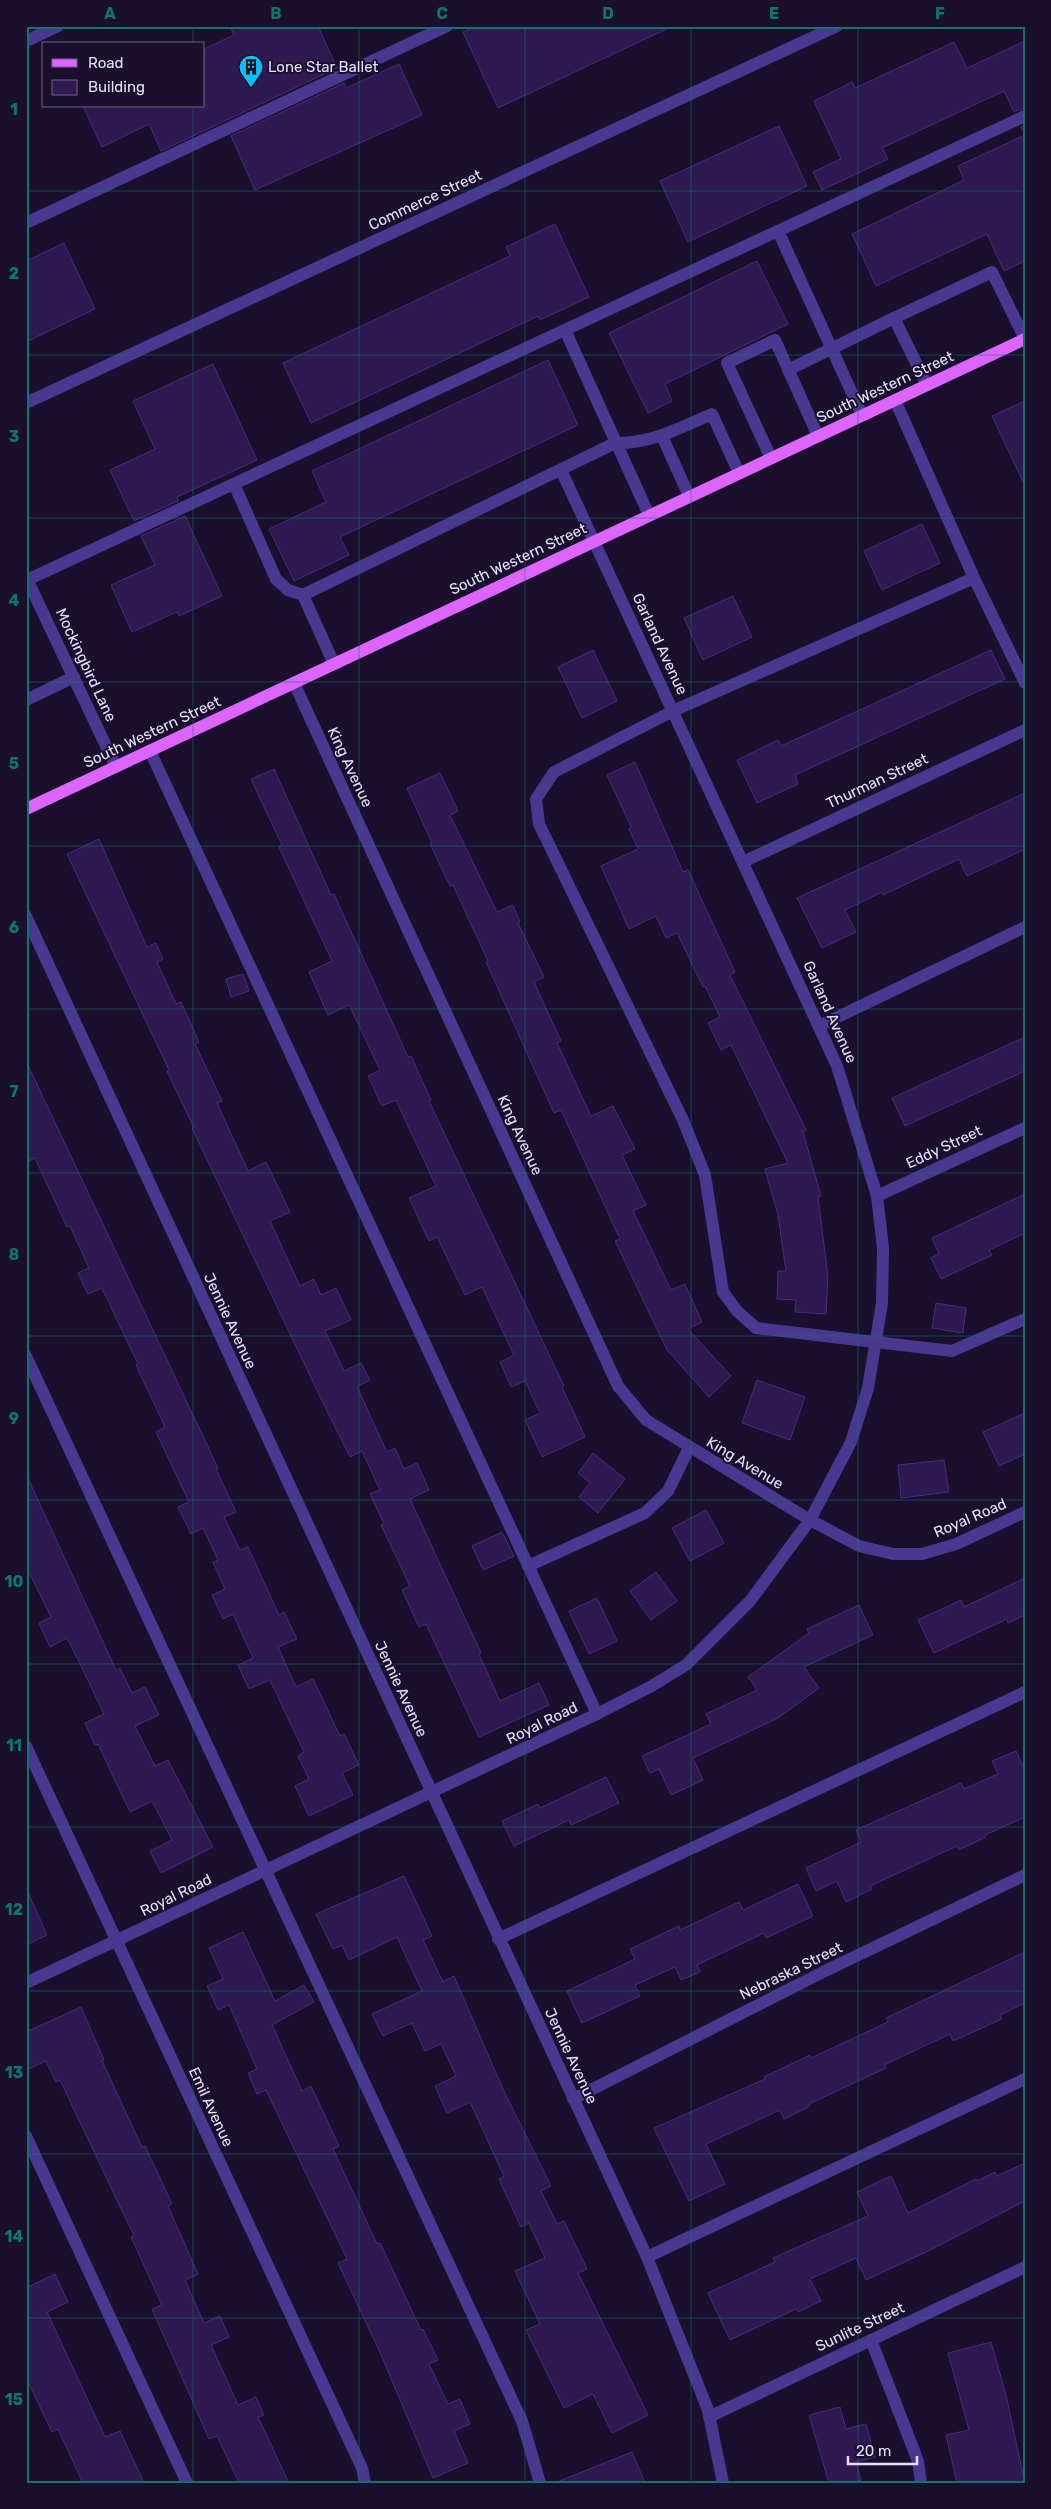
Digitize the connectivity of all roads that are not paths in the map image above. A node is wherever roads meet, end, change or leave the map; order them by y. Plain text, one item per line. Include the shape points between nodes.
1 (58, 26) edge
2 (447, 26) edge
3 (837, 26) edge
4 (26, 41) edge
5 (1025, 116) edge
6 (26, 223) edge
7 (778, 231) junction
8 (894, 318) junction
9 (565, 330) junction
10 (1025, 339) edge
11 (832, 349) junction
12 (788, 370) junction
13 (927, 385) junction
14 (895, 400) junction
15 (26, 404) edge
16 (862, 416) junction
17 (662, 436) junction
18 (818, 436) junction
19 (616, 444) junction
20 (771, 458) junction
21 (561, 470) junction
22 (739, 473) junction
23 (234, 484) junction
24 (689, 496) junction
25 (649, 515) junction
26 (594, 540) junction
27 (27, 578) edge
28 (974, 578) junction
29 (303, 596) junction
30 (334, 664) junction
31 (74, 677) junction
32 (294, 683) junction
33 (1025, 683) edge
34 (26, 700) edge
35 (673, 711) junction
36 (1025, 730) edge
37 (150, 751) junction
38 (116, 767) junction
39 (26, 809) edge
40 (743, 862) junction
41 (26, 916) edge
42 (1025, 927) edge
43 (818, 1026) junction
44 (1025, 1128) edge
45 (877, 1196) junction
46 (1025, 1319) edge
47 (876, 1342) junction
48 (26, 1356) edge
49 (689, 1448) junction
50 (1025, 1512) edge
51 (810, 1520) junction
52 (528, 1566) junction
53 (1025, 1692) edge
54 (598, 1714) junction
55 (26, 1746) edge
56 (431, 1794) junction
57 (266, 1870) junction
58 (1025, 1875) edge
59 (498, 1939) junction
60 (116, 1942) junction
61 (26, 1983) edge
62 (1025, 2079) edge
63 (574, 2099) junction
64 (26, 2136) edge
65 (647, 2257) junction
66 (1025, 2268) edge
67 (871, 2340) junction
68 (709, 2417) junction
69 (187, 2483) edge
70 (365, 2483) edge
71 (540, 2483) edge
72 (723, 2483) edge
73 (921, 2483) edge

1 - 4 street
2 - 6 street
3 - 15 street, Commerce Street
5 - 7 street
7 - 9 street
7 - 11 street
8 - 10 street via 992,272
8 - 11 street
8 - 13 street
9 - 19 street
9 - 23 street
10 - 13 main road, South Western Street
11 - 12 street
11 - 16 street
12 - 18 street
12 - 20 street via 775,340 728,363
13 - 14 main road, South Western Street
14 - 16 main road, South Western Street
14 - 28 street
16 - 18 main road, South Western Street
17 - 19 street via 634,444
17 - 22 street via 712,414
17 - 24 street
18 - 20 main road, South Western Street
19 - 21 street
19 - 25 street
20 - 22 main road, South Western Street
21 - 26 street, Garland Avenue
21 - 29 street
22 - 24 main road, South Western Street
23 - 27 street
23 - 29 street via 276,579 288,590
24 - 25 main road, South Western Street
25 - 26 main road, South Western Street
26 - 30 main road, South Western Street
26 - 35 street, Garland Avenue
27 - 31 street, Mockingbird Lane
28 - 33 street
28 - 35 street
29 - 30 street
30 - 32 main road, South Western Street
31 - 34 street
31 - 38 street, Mockingbird Lane
32 - 37 main road, South Western Street
32 - 49 street, King Avenue via 618,1386 646,1420
35 - 40 street, Garland Avenue
35 - 47 street via 554,772 536,799 539,824 683,1120 705,1175 723,1292 737,1311 756,1328
36 - 40 street, Thurman Street
37 - 38 main road, South Western Street
37 - 52 street
38 - 39 main road, South Western Street
40 - 43 street, Garland Avenue
41 - 56 street, Jennie Avenue
42 - 43 street
43 - 45 street, Garland Avenue via 837,1066
44 - 45 street, Eddy Street
45 - 47 street, Garland Avenue via 883,1248 882,1303
46 - 47 street via 952,1352
47 - 51 street, Garland Avenue via 868,1388 851,1442
48 - 57 street
49 - 51 street, King Avenue
49 - 52 street via 668,1491 645,1513
50 - 51 street, Royal Road via 956,1544 922,1554 893,1554 859,1546
51 - 54 street, Royal Road via 750,1601 686,1665 650,1688
52 - 54 street
53 - 59 street
54 - 56 street, Royal Road
55 - 60 street, Emil Avenue
56 - 57 street, Royal Road
56 - 59 street, Jennie Avenue
57 - 60 street, Royal Road
57 - 71 street via 522,2421
58 - 63 street, Nebraska Street via 825,1971
59 - 63 street, Jennie Avenue
60 - 61 street, Royal Road
60 - 70 street, Emil Avenue via 362,2468
62 - 65 street
63 - 65 street, Jennie Avenue
64 - 69 street
65 - 68 street, Jennie Avenue
66 - 67 street, Sunlite Street
67 - 68 street, Sunlite Street
67 - 73 street via 918,2461
68 - 72 street, Jennie Avenue

